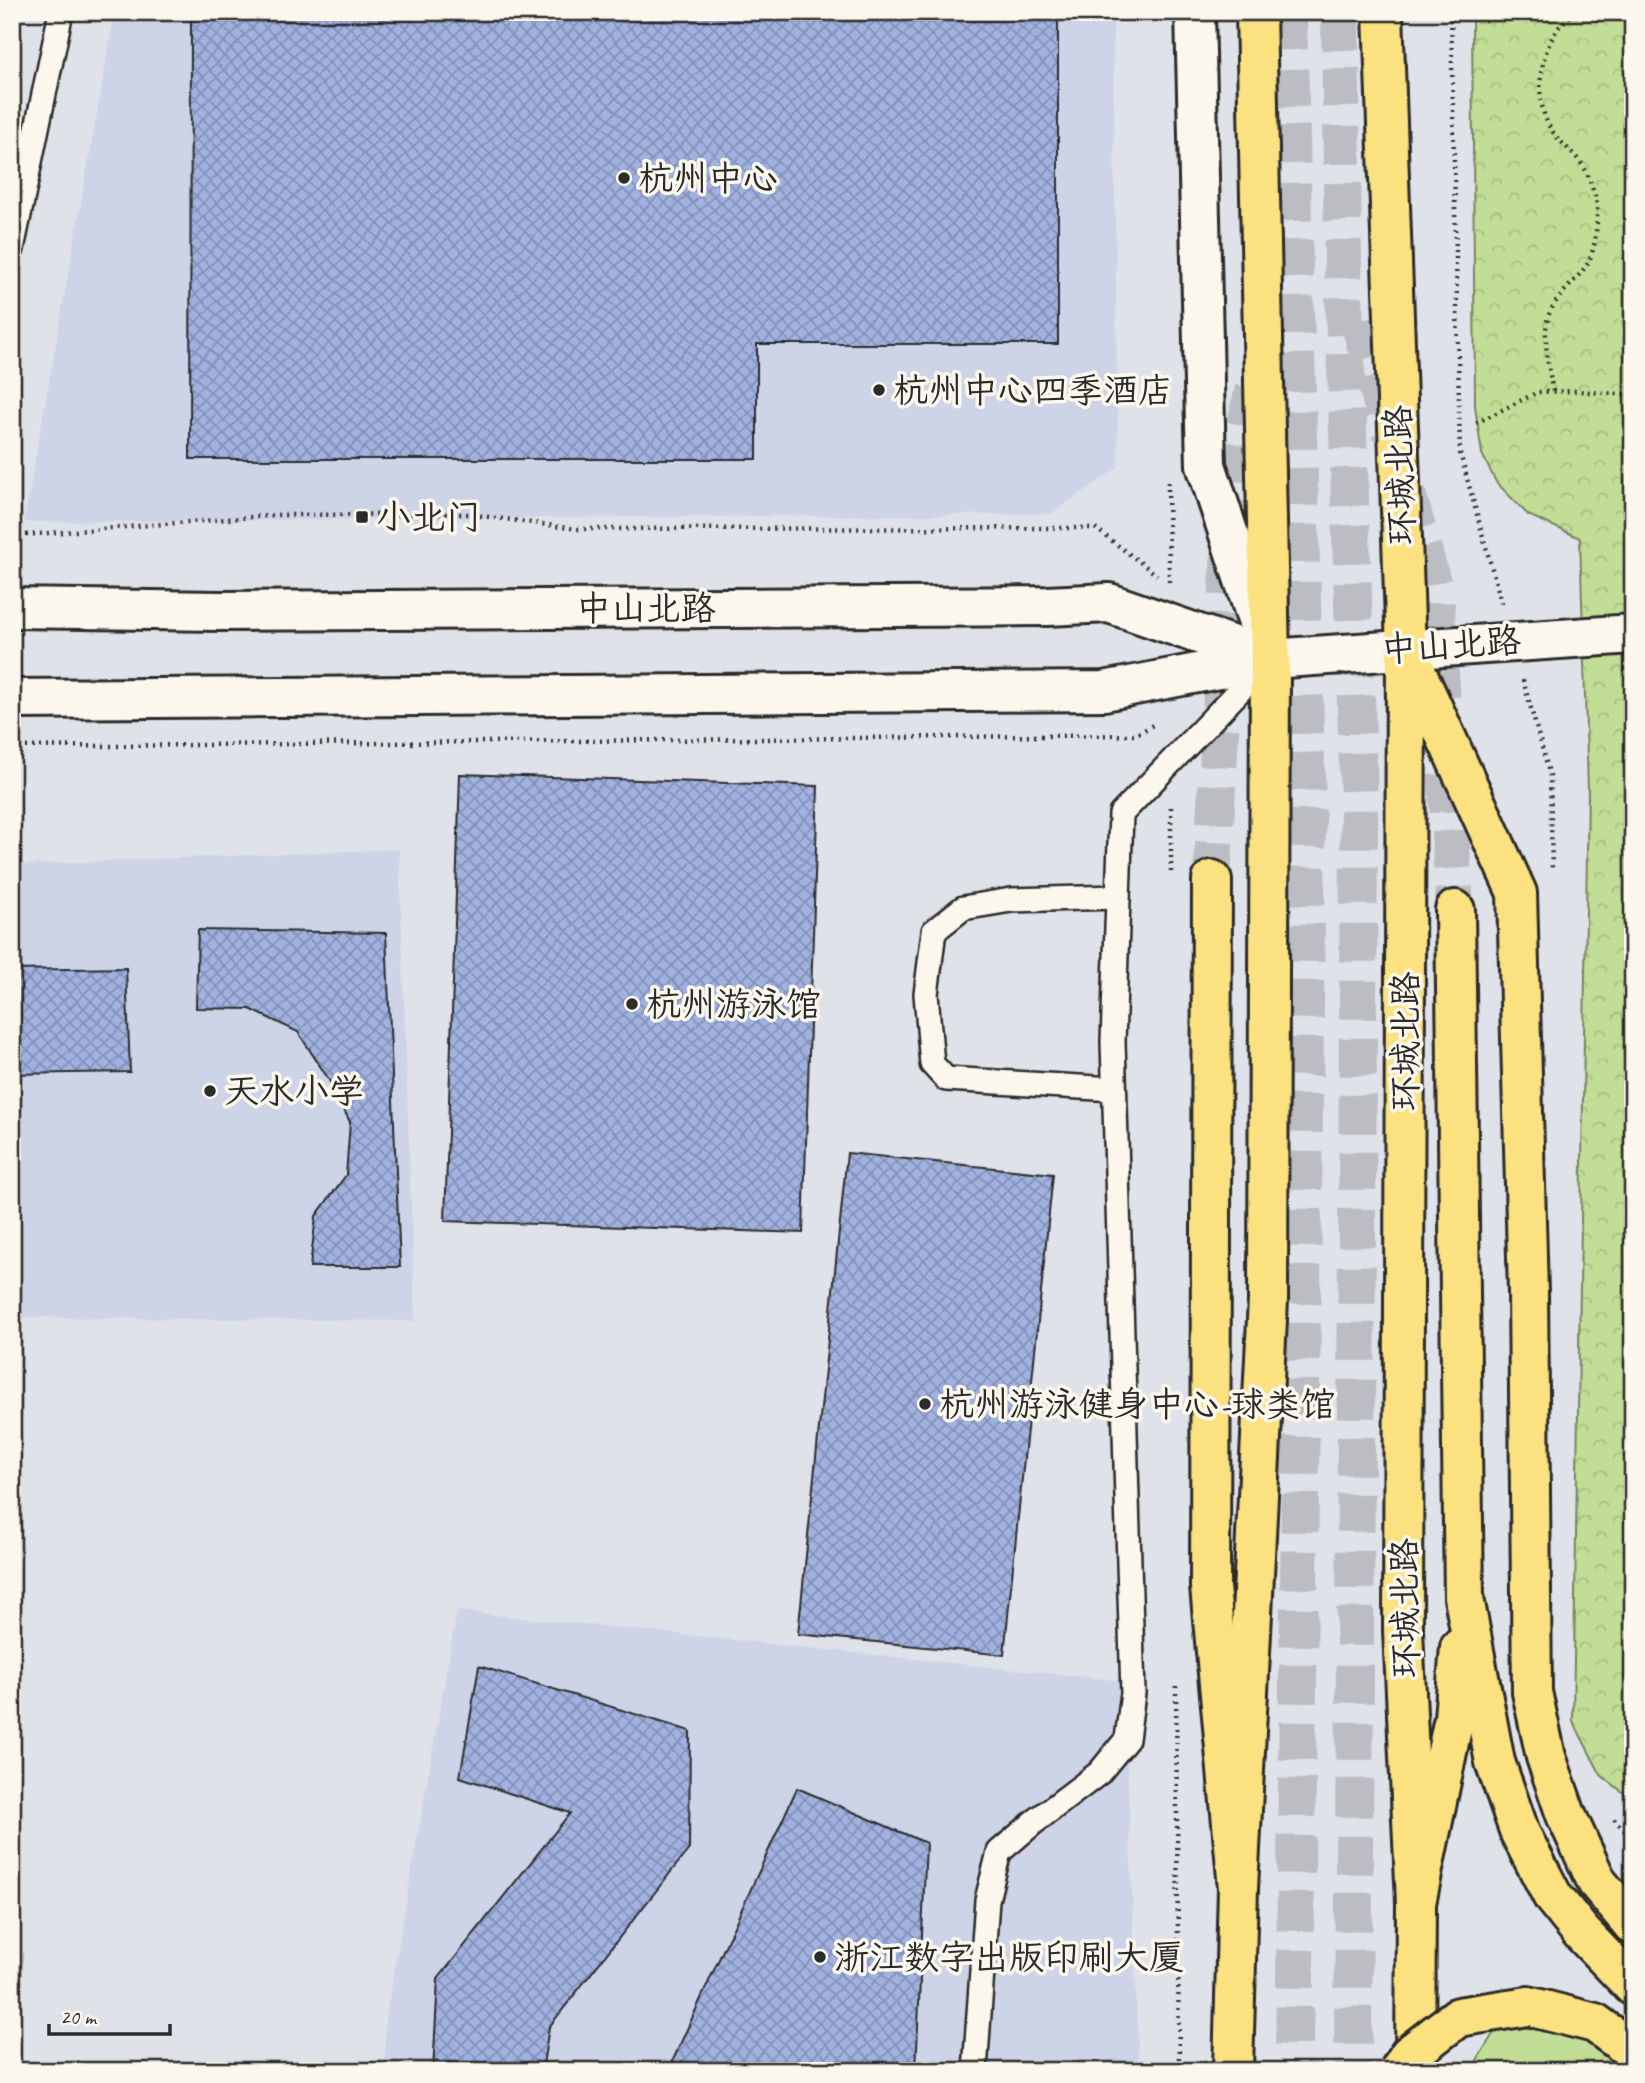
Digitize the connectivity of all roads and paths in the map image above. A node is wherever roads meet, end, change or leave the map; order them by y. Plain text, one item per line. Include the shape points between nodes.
1 (61, 12) edge
2 (1195, 12) edge
3 (1256, 12) edge
4 (1383, 12) edge
5 (1574, 12) edge
6 (12, 249) edge
7 (1553, 391) junction
8 (1633, 395) edge
9 (1476, 423) dead end
10 (12, 536) edge
11 (1169, 583) dead end
12 (12, 608) edge
13 (1633, 634) edge
14 (1406, 649) junction
15 (1270, 659) junction
16 (12, 699) edge
17 (1212, 880) tunnel mouth
18 (1118, 897) junction
19 (1455, 910) tunnel mouth
20 (1114, 1089) junction
21 (1464, 1598) junction
22 (1238, 1888) junction
23 (1416, 1903) junction
24 (1178, 1904) dead end
25 (1633, 1926) edge
26 (1633, 1986) edge
27 (1633, 2051) edge
28 (975, 2071) edge
29 (1180, 2071) edge
30 (1233, 2071) edge
31 (1399, 2071) edge
32 (1415, 2071) edge

1 - 6 lane
2 - 15 main road via 1206,465
3 - 15 main road
4 - 14 main road, 环城北路
5 - 7 path via 1549,44 1540,93 1548,124 1584,167 1596,200 1597,229 1588,264 1549,313 1546,350
7 - 8 path
7 - 9 path via 1538,391
10 - 11 path via 278,515 413,514 467,514 577,529 1095,528
12 - 15 main road, 中山北路 via 368,611 1109,603
13 - 14 main road, 中山北路
14 - 15 main road, 中山北路
14 - 23 main road, 环城北路 via 1403,1630
14 - 25 main road via 1517,893 1532,1692 1546,1756 1566,1815 1597,1882
15 - 16 main road, 中山北路 via 1104,691
15 - 18 lane via 1121,814
15 - 22 main road via 1268,1300
17 - 22 main road via 1210,1587
18 - 20 lane
18 - 20 lane via 1011,900 963,908 934,931 926,994 932,1064 946,1079
19 - 21 main road
20 - 28 lane via 1133,1693 1127,1739 1100,1773 999,1852 987,1900
21 - 23 main road via 1454,1718
21 - 26 main road via 1495,1762 1520,1833 1553,1897
22 - 30 main road
23 - 32 main road, 环城北路
24 - 29 path
27 - 31 main road, bridge via 1595,2023 1528,2006 1458,2017 1409,2055

